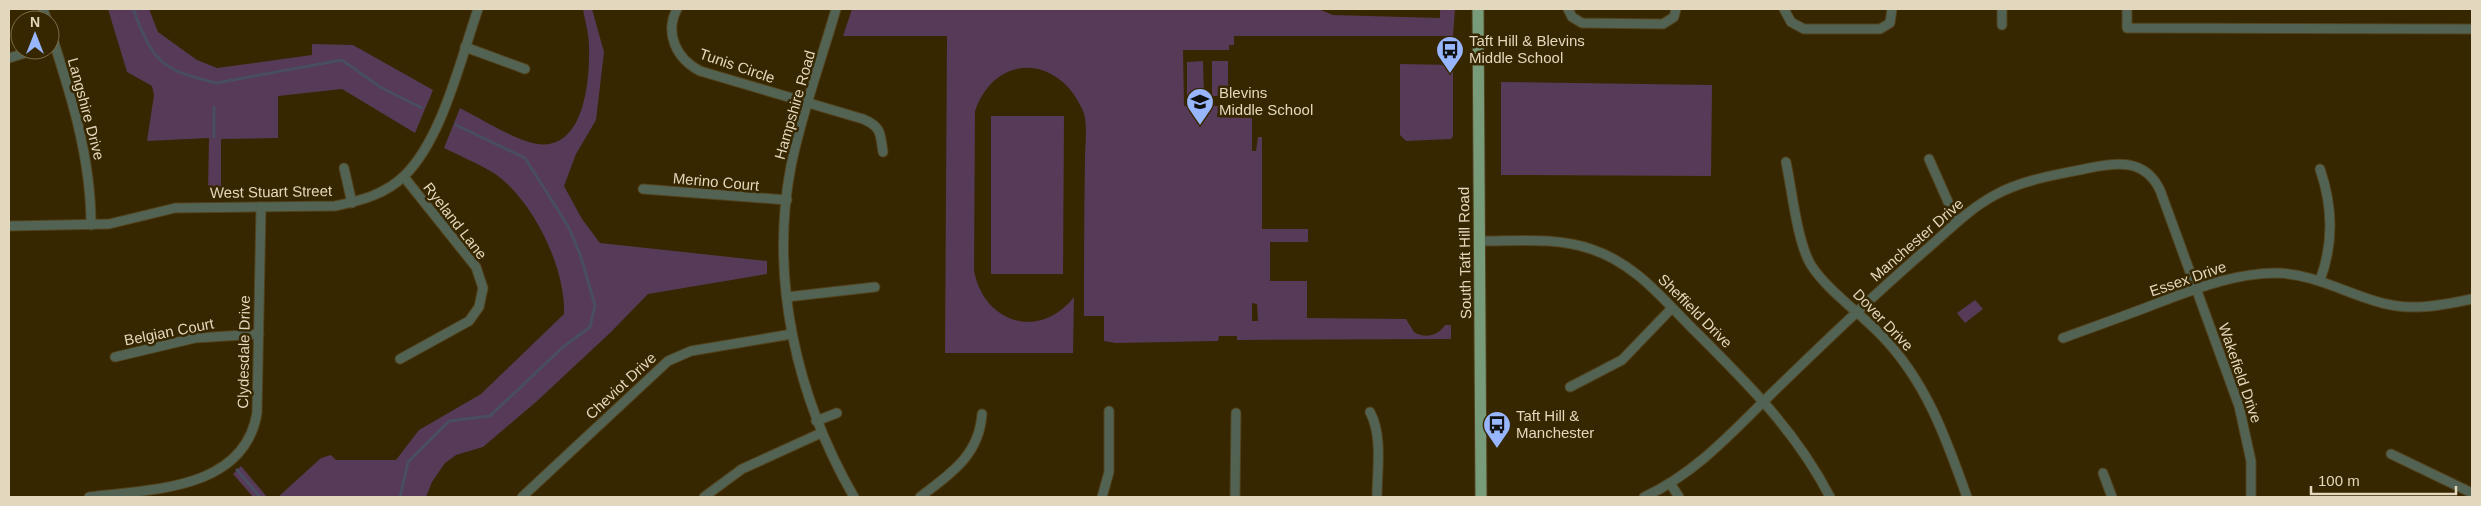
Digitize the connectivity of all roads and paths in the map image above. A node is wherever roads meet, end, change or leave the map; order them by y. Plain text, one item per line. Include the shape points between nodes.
1 (478, 9) edge
2 (677, 9) edge
3 (836, 9) edge
4 (1478, 9) edge
5 (1568, 9) edge
6 (1676, 9) edge
7 (1784, 9) edge
8 (1892, 9) edge
9 (2002, 9) edge
10 (2127, 9) edge
11 (2002, 25) dead end
12 (2472, 29) edge
13 (465, 47) junction
14 (57, 60) edge
15 (525, 69) dead end
16 (808, 104) junction
17 (882, 152) dead end
18 (1929, 158) dead end
19 (1786, 162) dead end
20 (344, 168) dead end
21 (2320, 169) dead end
22 (404, 177) junction
23 (644, 189) dead end
24 (787, 200) junction
25 (352, 203) junction
26 (260, 207) junction
27 (1958, 222) junction
28 (90, 225) junction
29 (9, 226) edge
30 (1481, 240) junction
31 (2320, 280) junction
32 (875, 287) dead end
33 (2196, 289) junction
34 (787, 297) junction
35 (2472, 299) edge
36 (1672, 308) junction
37 (1857, 310) junction
38 (259, 334) junction
39 (792, 334) junction
40 (2063, 338) dead end
41 (115, 357) dead end
42 (400, 359) dead end
43 (1570, 387) dead end
44 (1765, 401) junction
45 (1109, 411) dead end
46 (1370, 412) dead end
47 (837, 413) dead end
48 (1236, 413) dead end
49 (982, 414) dead end
50 (816, 421) junction
51 (821, 433) junction
52 (2391, 454) dead end
53 (2103, 473) dead end
54 (1670, 483) junction
55 (2472, 493) edge
56 (89, 497) edge
57 (522, 497) edge
58 (704, 497) edge
59 (854, 497) edge
60 (920, 497) edge
61 (1102, 497) edge
62 (1235, 497) edge
63 (1377, 497) edge
64 (1481, 497) edge
65 (1644, 497) edge
66 (1679, 497) edge
67 (1830, 497) edge
68 (1967, 497) edge
69 (2112, 497) edge
70 (2251, 497) edge

1 - 13 street, West Stuart Street
2 - 16 street, Tunis Circle via 672,23 674,43 690,66
3 - 16 street, Hampshire Road
4 - 30 main road, South Taft Hill Road
5 - 6 street via 1572,17 1582,23 1654,24 1669,22 1674,18
7 - 8 street via 1791,22 1804,29 1886,27 1892,17
9 - 11 street
10 - 12 street via 2127,28
13 - 15 street
13 - 22 street, West Stuart Street via 437,124
14 - 28 street, Langshire Drive via 83,144 91,193
16 - 17 street, Tunis Circle via 873,123 880,131
16 - 24 street, Hampshire Road via 795,149
18 - 27 street
19 - 37 street, Dover Drive via 1800,231 1811,265
20 - 25 street
21 - 31 street via 2331,216 2330,247
22 - 25 street, West Stuart Street via 382,192
22 - 42 street, Ryeland Lane via 476,267 482,288 479,307 469,321
23 - 24 street, Merino Court
24 - 34 street, Hampshire Road
25 - 26 street, West Stuart Street
26 - 28 street, West Stuart Street via 175,208 109,224
26 - 38 street, Clydesdale Drive
27 - 33 street, Manchester Drive via 1995,195 2031,180 2114,162 2134,165 2157,183
27 - 37 street, Manchester Drive
28 - 29 street, West Stuart Street
30 - 36 street, Sheffield Drive via 1572,244 1591,249 1630,267
30 - 64 main road, South Taft Hill Road
31 - 33 street, Essex Drive via 2260,274 2240,276
31 - 35 street, Essex Drive via 2392,305 2434,306
32 - 34 street
33 - 40 street, Essex Drive
33 - 70 street, Wakefield Drive via 2245,427 2251,461
34 - 39 street, Hampshire Road
36 - 43 street via 1622,360
36 - 44 street, Sheffield Drive
37 - 44 street, Manchester Drive
37 - 68 street, Dover Drive via 1900,356 1924,392 1943,431
38 - 41 street, Belgian Court via 195,338
38 - 56 street, Clydesdale Drive via 255,427 232,460 197,481
39 - 50 street, Hampshire Road
39 - 57 street, Cheviot Drive via 691,351 668,361
44 - 54 street, Manchester Drive via 1698,465
44 - 67 street, Sheffield Drive via 1802,448
45 - 61 street via 1109,472
46 - 63 street via 1378,438
47 - 50 street
48 - 62 street
49 - 60 street via 978,439 967,459
50 - 51 street, Hampshire Road
51 - 58 street via 742,469
51 - 59 street, Hampshire Road
52 - 55 street
53 - 69 street
54 - 65 street, Manchester Drive
54 - 66 street

